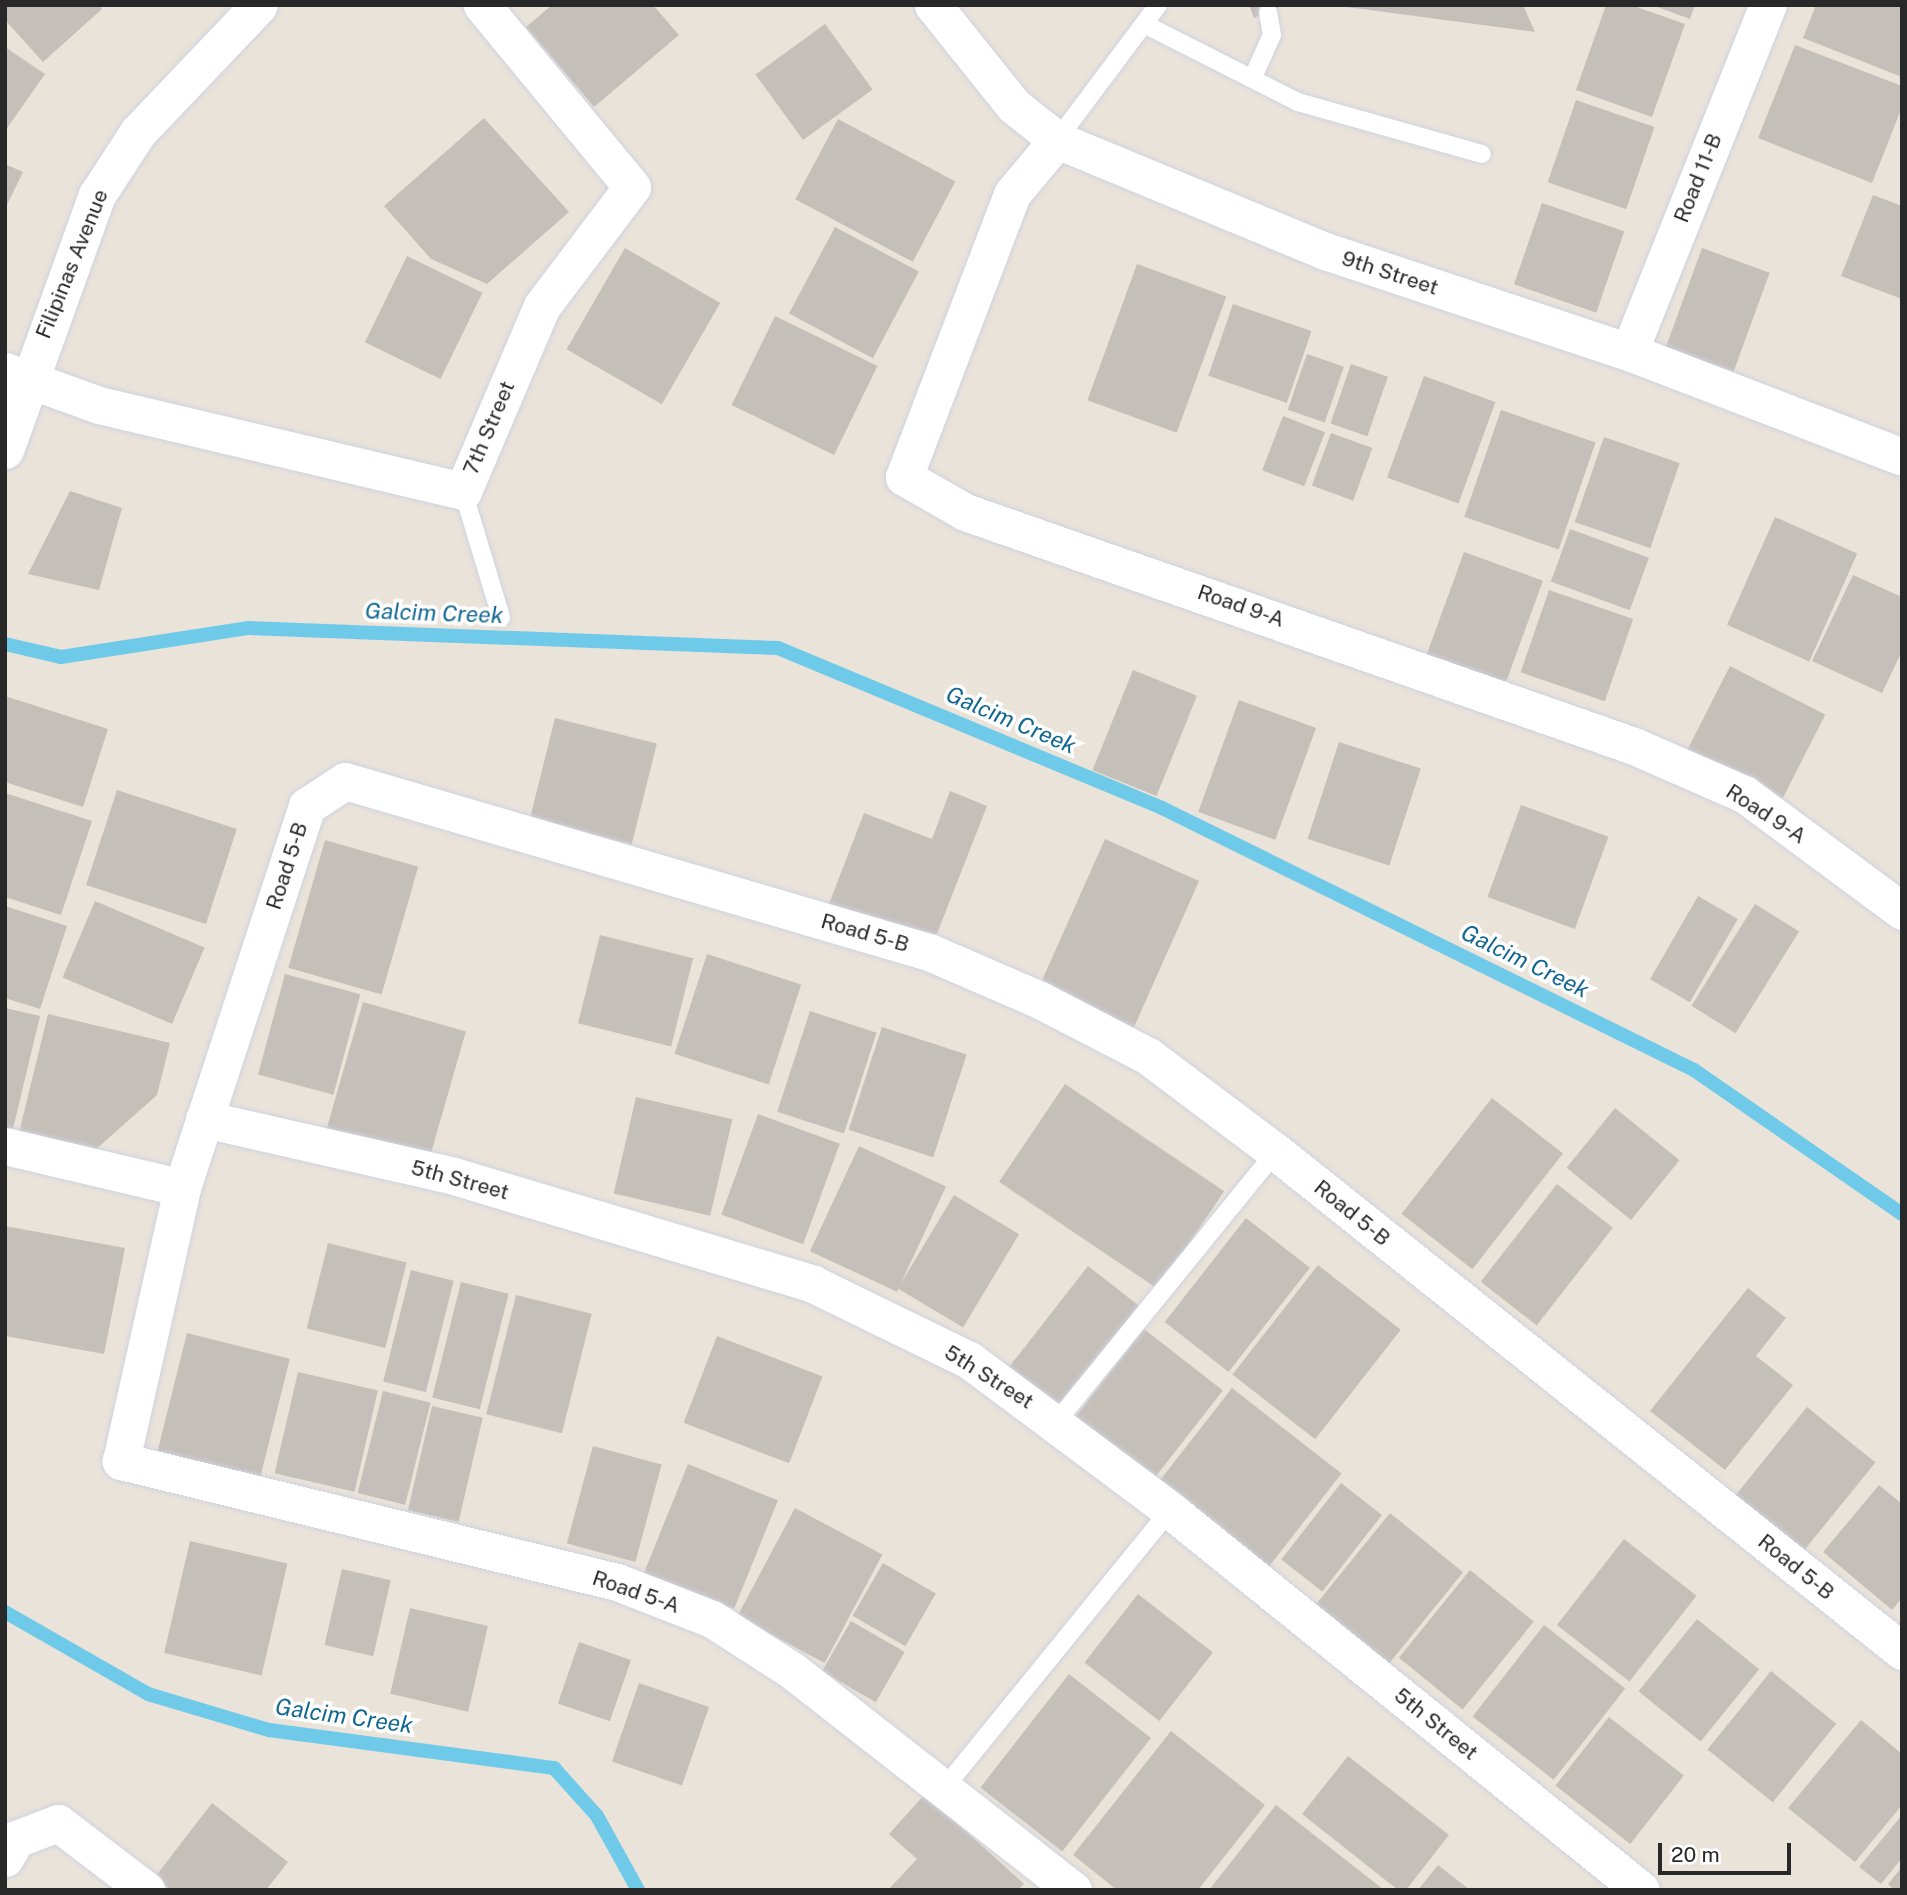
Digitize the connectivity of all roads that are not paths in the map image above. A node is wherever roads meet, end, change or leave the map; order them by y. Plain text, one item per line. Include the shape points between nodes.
1 (259, 5) edge
2 (482, 5) edge
3 (933, 5) edge
4 (1158, 5) edge
5 (1768, 5) edge
6 (1268, 12) dead end
7 (1144, 24) junction
8 (1253, 77) junction
9 (1057, 140) junction
10 (1482, 154) dead end
11 (1629, 352) junction
12 (16, 374) edge
13 (5, 450) edge
14 (1902, 457) edge
15 (463, 491) junction
16 (501, 617) dead end
17 (1902, 911) edge
18 (204, 1119) junction
19 (5, 1146) edge
20 (1276, 1152) junction
21 (182, 1188) junction
22 (1057, 1421) junction
23 (121, 1461) joint
24 (1170, 1510) junction
25 (1902, 1651) edge
26 (944, 1787) junction
27 (5, 1858) edge
28 (146, 1890) edge
29 (1073, 1890) edge
30 (1641, 1890) edge

1 - 12 street, Filipinas Avenue via 138,132 97,195
2 - 15 street, 7th Street via 632,187 542,306
3 - 9 street, 9th Street via 1014,106
4 - 7 lane
5 - 11 street, Road 11-B
6 - 8 lane via 1272,35
7 - 8 lane
7 - 9 lane
8 - 10 lane via 1298,102
9 - 11 street, 9th Street via 1328,252
9 - 17 street, Road 9-A via 1012,194 904,477 965,513 1634,746 1744,794
11 - 14 street, 9th Street
12 - 13 street, Filipinas Avenue
12 - 15 street, 7th Street via 99,405
15 - 16 lane
18 - 20 street, Road 5-B via 307,806 345,781 929,952 1040,1000 1147,1056
18 - 21 street, Road 5-B
18 - 22 street, 5th Street via 454,1176 813,1283 968,1360
19 - 21 street
20 - 22 lane
20 - 25 street, Road 5-B
21 - 23 street, Road 5-B
22 - 24 street, 5th Street
23 - 26 street, Road 5-A via 617,1582 712,1619 793,1671
24 - 26 lane
24 - 30 street, 5th Street
26 - 29 street, Road 5-A
27 - 28 street via 16,1839 58,1823

